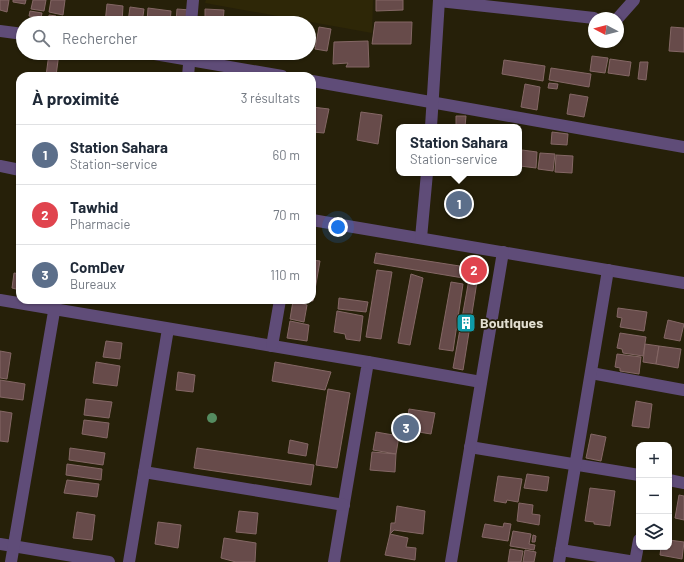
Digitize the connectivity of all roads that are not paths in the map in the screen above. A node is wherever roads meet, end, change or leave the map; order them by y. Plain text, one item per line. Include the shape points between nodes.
1 (193, 0) edge
2 (439, 0) edge
3 (634, 0) edge
4 (623, 12) edge
5 (192, 16) edge
6 (588, 17) edge
7 (0, 31) edge
8 (16, 33) edge
9 (190, 60) edge
10 (208, 60) edge
11 (188, 72) edge
12 (264, 72) edge
13 (316, 83) edge
14 (433, 104) junction
15 (431, 124) edge
16 (684, 147) edge
17 (0, 166) edge
18 (16, 169) edge
19 (427, 176) edge
20 (316, 221) edge
21 (421, 238) junction
22 (503, 252) junction
23 (608, 270) junction
24 (684, 283) edge
25 (0, 300) edge
26 (16, 301) edge
27 (44, 304) edge
28 (279, 304) edge
29 (55, 305) edge
30 (168, 328) junction
31 (272, 346) junction
32 (368, 362) junction
33 (591, 373) junction
34 (481, 382) junction
35 (684, 390) edge
36 (470, 447) junction
37 (576, 465) junction
38 (144, 472) junction
39 (636, 475) edge
40 (672, 481) edge
41 (684, 483) edge
42 (344, 505) junction
43 (0, 544) edge
44 (14, 546) junction
45 (561, 550) junction
46 (637, 550) edge
47 (11, 562) edge
48 (109, 562) edge
49 (129, 562) edge
50 (334, 562) edge
51 (451, 562) edge
52 (559, 562) edge

1 - 5 street
2 - 6 street
2 - 14 street
3 - 4 street
7 - 8 street
9 - 11 street
10 - 12 street
13 - 14 street
14 - 15 street
14 - 16 street
17 - 18 street
19 - 21 street
20 - 21 street
21 - 22 street
22 - 23 street
22 - 34 street
23 - 24 street
23 - 33 street
25 - 26 street
27 - 29 street
28 - 31 street
29 - 30 street
29 - 44 street
30 - 31 street
30 - 38 street
31 - 32 street
32 - 34 street
32 - 42 street
33 - 35 street
33 - 37 street
34 - 36 street
36 - 37 street
36 - 51 street
37 - 39 street
37 - 45 street
38 - 42 street
38 - 49 street
40 - 41 street
42 - 50 street
43 - 44 street
44 - 47 street
44 - 48 street
45 - 46 street via 635,562
45 - 52 street

